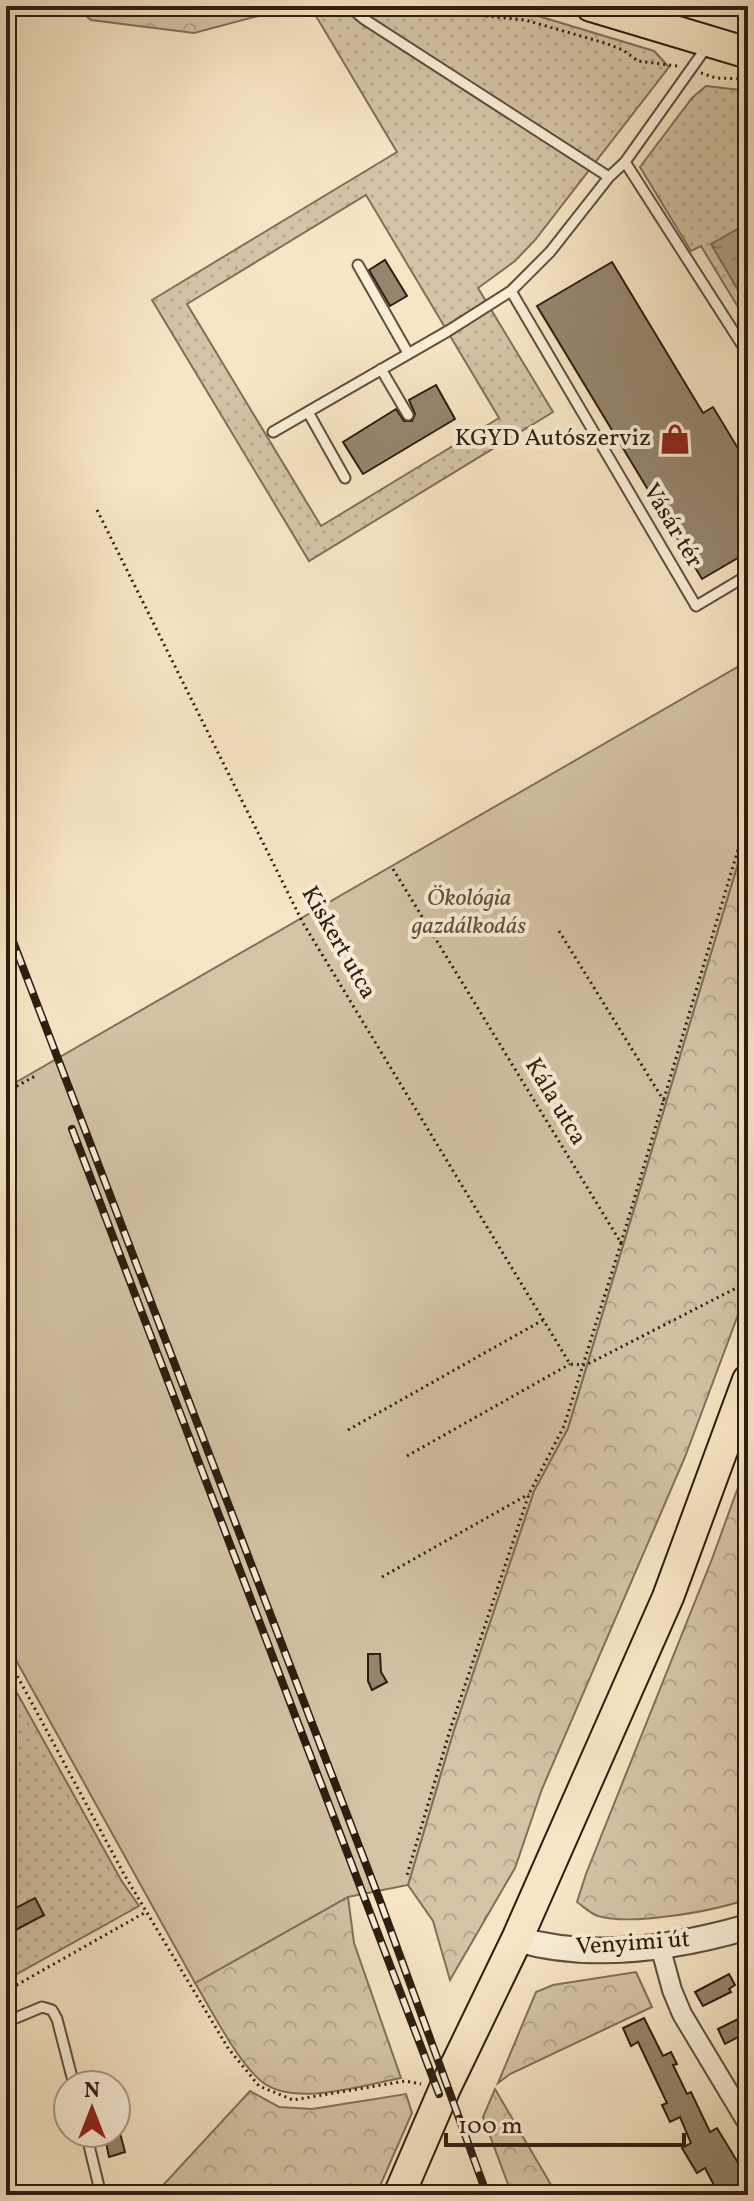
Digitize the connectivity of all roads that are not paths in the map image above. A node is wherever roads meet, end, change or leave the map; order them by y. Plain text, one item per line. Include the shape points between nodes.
1 (349, 6) edge
2 (591, 6) edge
3 (710, 42) junction
4 (748, 53) edge
5 (625, 162) junction
6 (609, 177) junction
7 (358, 265) dead end
8 (511, 291) junction
9 (408, 353) junction
10 (748, 354) edge
11 (381, 369) junction
12 (308, 412) junction
13 (408, 415) dead end
14 (273, 432) dead end
15 (345, 478) dead end
16 (748, 575) edge
17 (748, 1380) edge
18 (748, 1927) edge
19 (517, 1939) junction
20 (660, 1946) junction
21 (6, 2022) edge
22 (70, 2069) edge
23 (748, 2124) edge
24 (90, 2149) edge
25 (101, 2195) edge
26 (399, 2195) edge

1 - 6 lane
2 - 3 main road
3 - 4 main road
3 - 5 lane
5 - 6 lane
5 - 10 lane
6 - 8 lane via 550,252
7 - 9 lane
8 - 9 lane
8 - 16 lane, Vásár tér via 696,606
9 - 11 lane
11 - 12 lane
11 - 13 lane
12 - 14 lane
12 - 15 lane
17 - 19 main road via 668,1597
18 - 20 street, Venyimi út
19 - 20 street, Venyimi út via 561,1949
19 - 26 main road
20 - 23 street via 682,2014
21 - 22 lane via 42,2007 52,2010
24 - 25 lane

